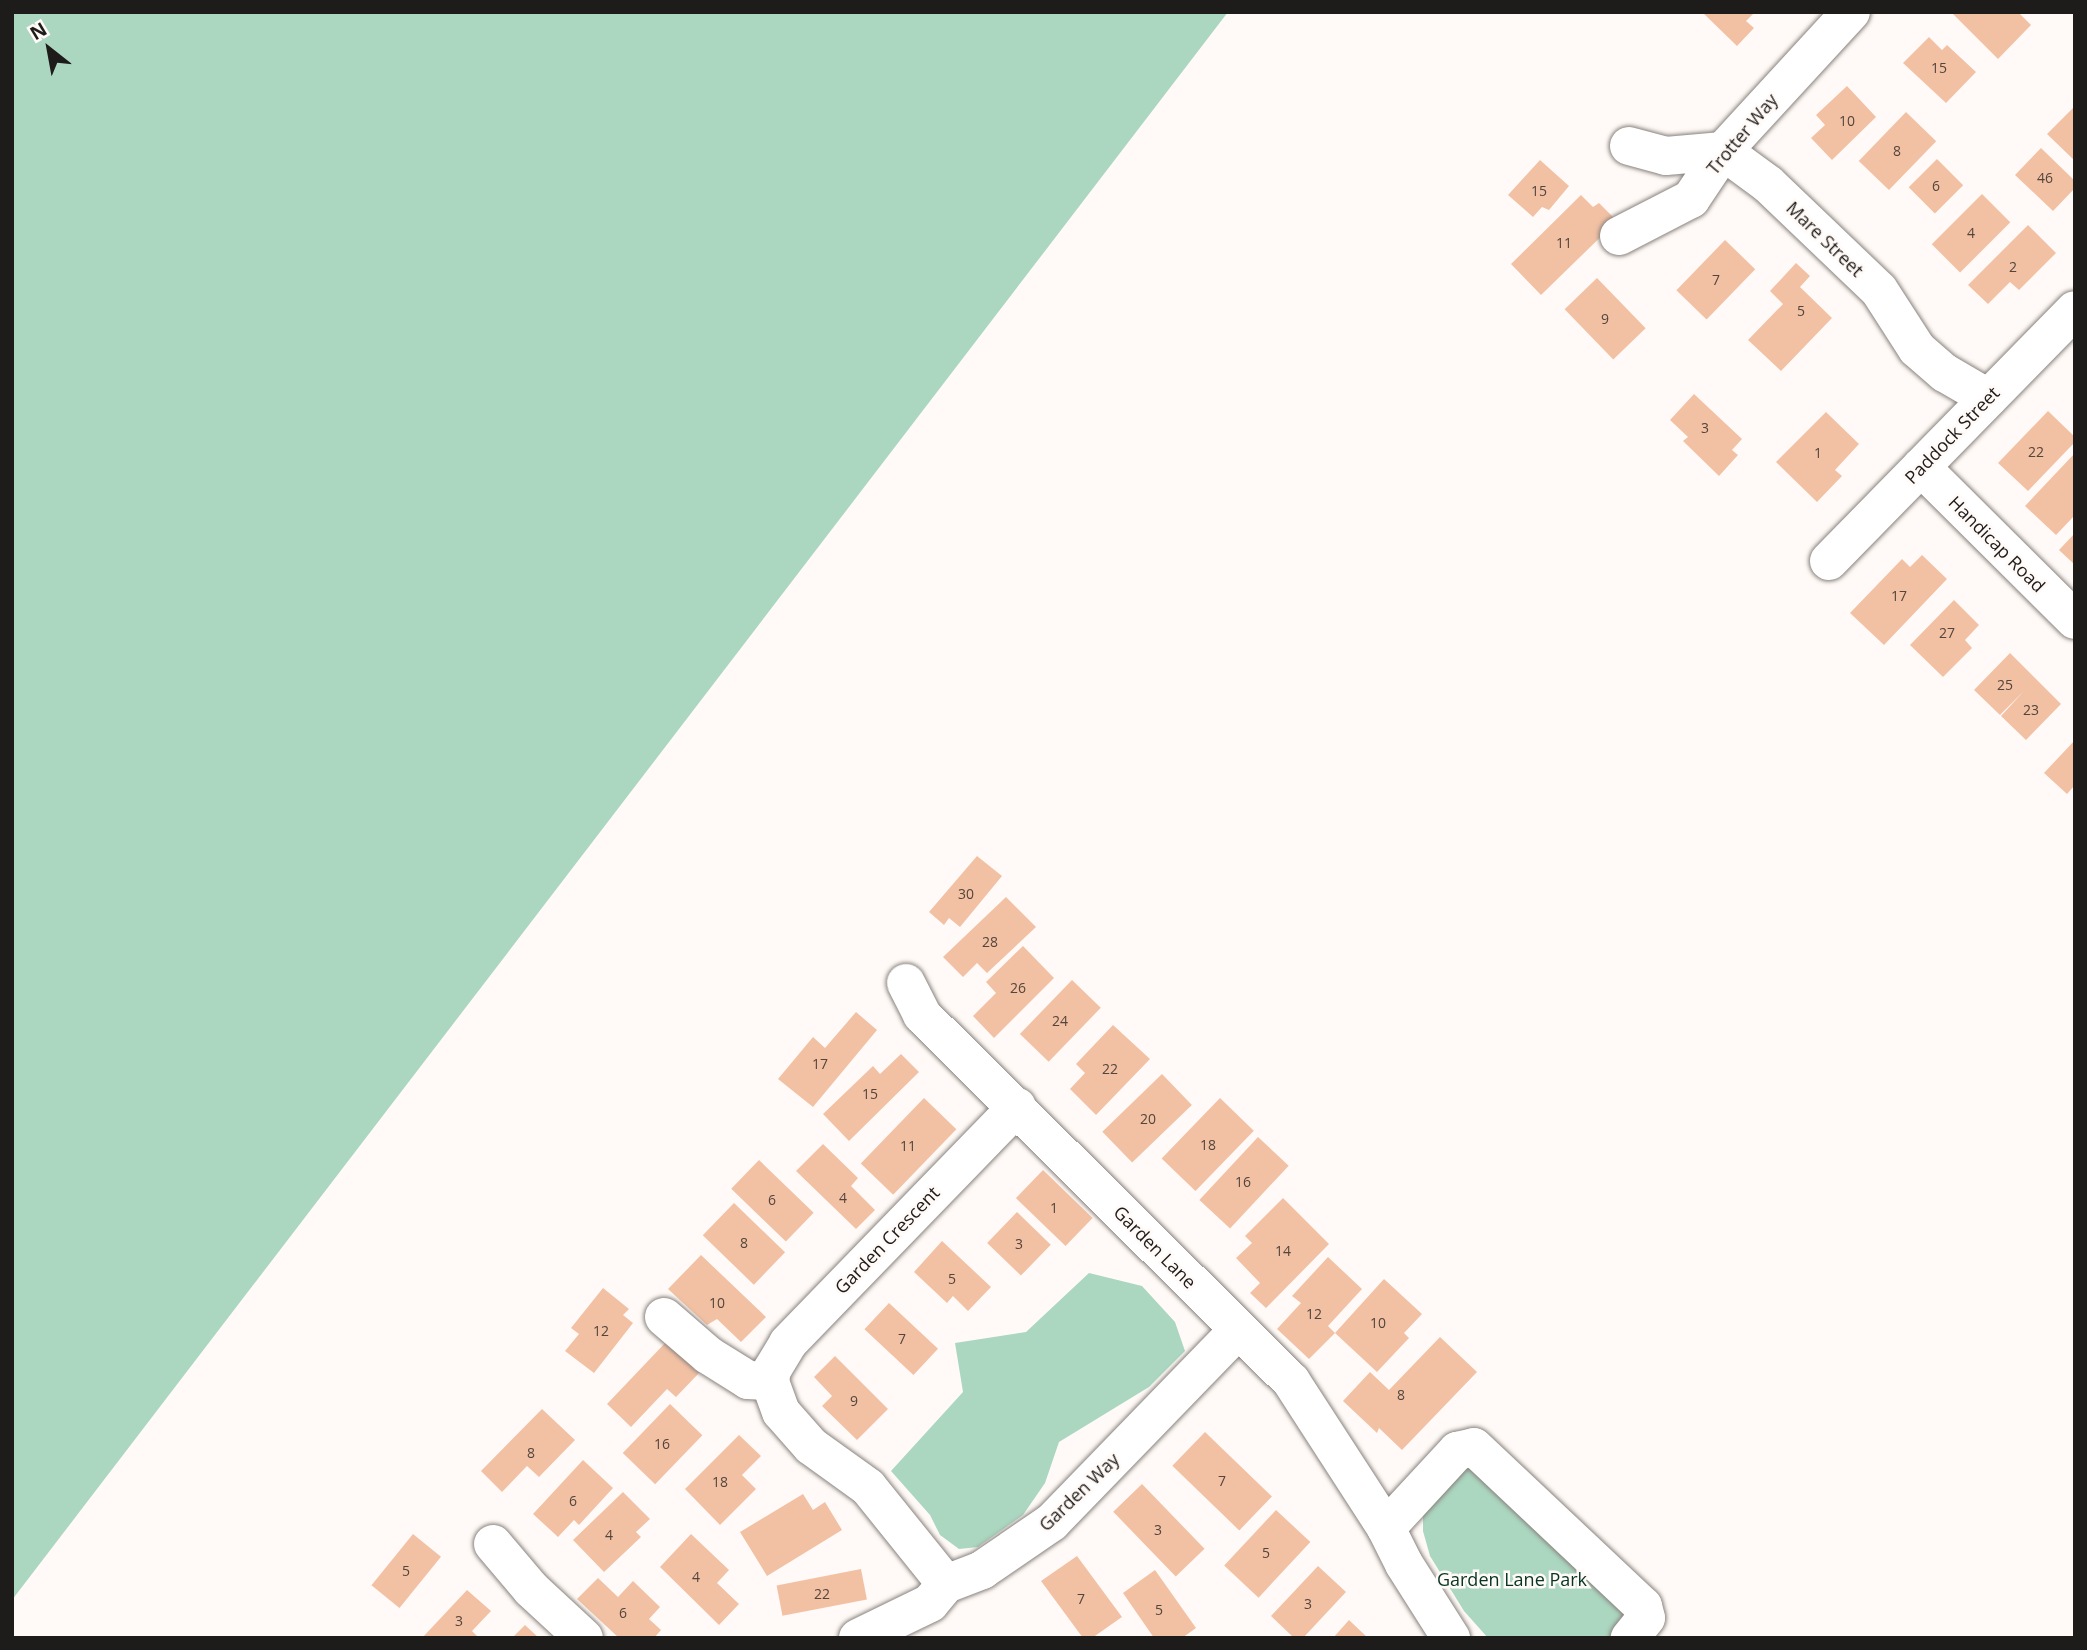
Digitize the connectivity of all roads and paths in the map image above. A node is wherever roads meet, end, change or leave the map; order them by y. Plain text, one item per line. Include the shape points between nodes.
1 (1851, 12) edge
2 (1629, 146) dead end
3 (1723, 151) junction
4 (1619, 236) dead end
5 (2075, 310) edge
6 (1989, 398) junction
7 (1921, 467) junction
8 (1829, 561) dead end
9 (2075, 620) edge
10 (906, 983) dead end
11 (1017, 1107) junction
12 (664, 1317) dead end
13 (1238, 1329) junction
14 (770, 1381) junction
15 (1386, 1528) junction
16 (493, 1544) dead end
17 (946, 1584) junction
18 (584, 1638) edge
19 (858, 1638) edge
20 (1451, 1638) edge
21 (1630, 1638) edge

1 - 3 street, Trotter Way
2 - 3 street via 1665,156
3 - 4 street, Trotter Way via 1691,199
3 - 6 street, Mare Street via 1768,184 1879,290 1917,349 1945,373
5 - 6 street, Paddock Street
6 - 7 street, Paddock Street
7 - 8 street, Paddock Street
7 - 9 street, Handicap Road
10 - 11 street, Garden Lane via 922,1015
11 - 13 street, Garden Lane
11 - 14 street, Garden Crescent via 788,1343
12 - 14 street via 708,1355 748,1380
13 - 15 street, Garden Lane via 1290,1381
13 - 17 street, Garden Way via 1052,1522 982,1570
14 - 17 street via 781,1412 811,1446 868,1487
15 - 20 street, Garden Lane
15 - 21 street via 1457,1451 1474,1447 1643,1606 1646,1618
16 - 18 street via 531,1589
17 - 19 street, Garden Way via 930,1603

